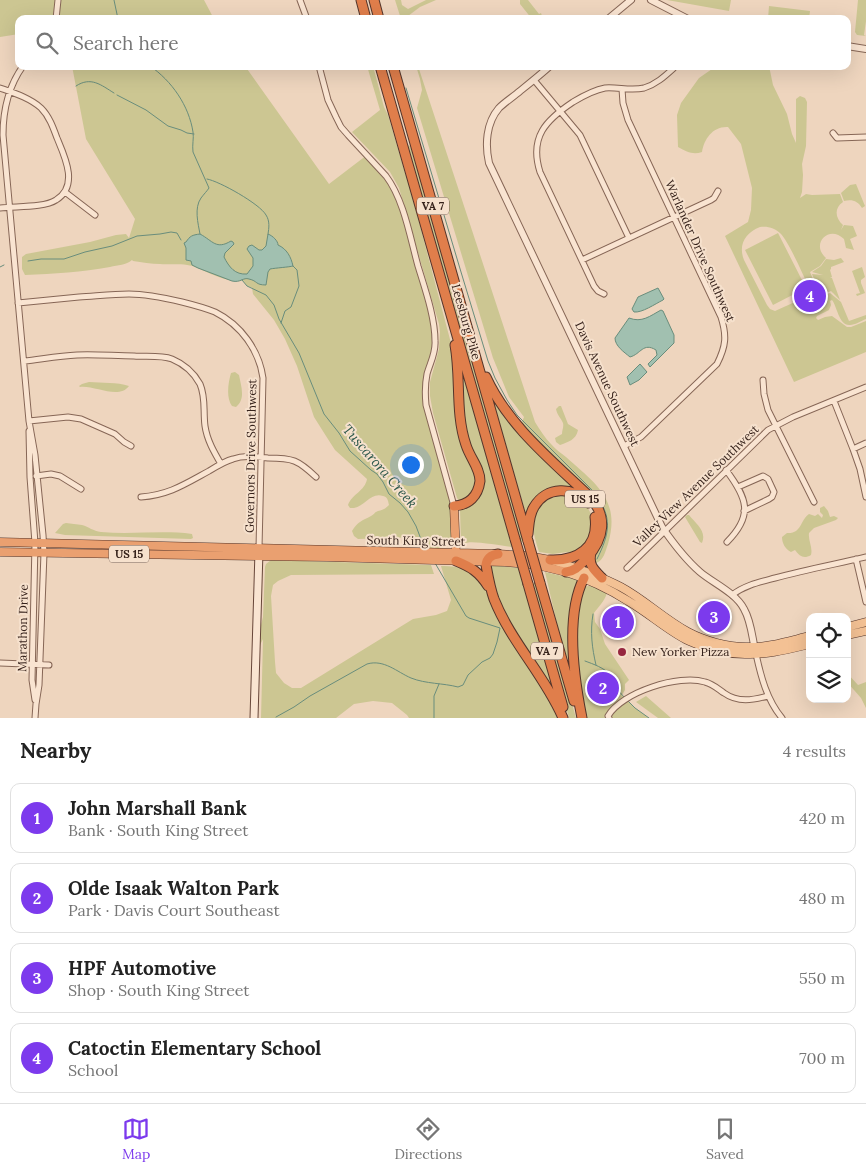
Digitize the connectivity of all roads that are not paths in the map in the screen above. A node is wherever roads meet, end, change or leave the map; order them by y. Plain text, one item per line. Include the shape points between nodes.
1 (58, 0) edge
2 (300, 0) edge
3 (361, 0) edge
4 (374, 0) edge
5 (631, 0) edge
6 (651, 0) edge
7 (56, 15) edge
8 (306, 15) edge
9 (365, 15) edge
10 (378, 15) edge
11 (613, 15) edge
12 (680, 15) edge
13 (851, 47) edge
14 (866, 49) edge
15 (21, 70) edge
16 (320, 70) edge
17 (381, 70) edge
18 (393, 70) edge
19 (545, 70) edge
20 (671, 70) edge
21 (534, 80) junction
22 (0, 88) edge
23 (622, 89) junction
24 (9, 91) junction
25 (560, 111) junction
26 (833, 133) dead end
27 (866, 137) edge
28 (2, 148) edge
29 (64, 192) junction
30 (718, 192) dead end
31 (9, 207) junction
32 (0, 208) edge
33 (95, 215) dead end
34 (674, 217) junction
35 (628, 238) junction
36 (582, 260) junction
37 (604, 294) dead end
38 (18, 303) junction
39 (448, 303) junction
40 (472, 346) junction
41 (24, 361) junction
42 (763, 380) dead end
43 (866, 387) edge
44 (834, 401) junction
45 (29, 421) junction
46 (776, 425) junction
47 (866, 444) edge
48 (131, 446) dead end
49 (624, 446) junction
50 (853, 449) junction
51 (262, 458) junction
52 (221, 464) junction
53 (726, 470) junction
54 (37, 476) junction
55 (30, 477) junction
56 (316, 477) dead end
57 (738, 487) junction
58 (81, 490) dead end
59 (866, 496) edge
60 (141, 497) dead end
61 (814, 502) dead end
62 (454, 506) junction
63 (744, 511) junction
64 (665, 530) junction
65 (455, 537) junction
66 (528, 541) junction
67 (0, 542) edge
68 (727, 542) dead end
69 (39, 543) junction
70 (0, 552) edge
71 (259, 552) junction
72 (35, 553) junction
73 (44, 553) junction
74 (591, 553) junction
75 (473, 554) junction
76 (498, 554) junction
77 (437, 555) junction
78 (866, 556) edge
79 (456, 557) junction
80 (856, 559) junction
81 (550, 560) junction
82 (486, 561) junction
83 (577, 568) junction
84 (627, 568) dead end
85 (566, 572) junction
86 (584, 578) junction
87 (602, 578) junction
88 (491, 590) junction
89 (732, 595) junction
90 (866, 602) edge
91 (866, 622) edge
92 (851, 626) edge
93 (866, 630) edge
94 (851, 634) edge
95 (806, 637) edge
96 (806, 645) edge
97 (755, 651) junction
98 (0, 664) edge
99 (32, 664) junction
100 (40, 665) junction
101 (49, 665) dead end
102 (768, 696) junction
103 (36, 704) junction
104 (35, 718) edge
105 (254, 718) edge
106 (565, 718) edge
107 (580, 718) edge
108 (609, 718) edge
109 (782, 718) edge

1 - 7 street
2 - 8 street
3 - 9 highway
4 - 10 highway
5 - 11 street
6 - 12 street
13 - 14 street
15 - 24 street
16 - 62 street via 328,100 342,127 386,176 400,202 434,328 436,342 427,374 426,405
17 - 39 highway, Leesburg Pike / VA 7
18 - 40 highway, Leesburg Pike / VA 7
19 - 21 street, Davis Avenue Southwest
20 - 23 street via 653,85
21 - 25 street
21 - 49 street, Davis Avenue Southwest via 496,112 486,149
22 - 24 street
23 - 25 street via 597,90
23 - 34 street, Warlander Drive Southwest via 628,120
24 - 28 street
24 - 29 street via 31,101 48,117 68,166 69,178
25 - 35 street via 583,141
25 - 36 street via 539,135 537,164
26 - 27 street via 837,138
28 - 31 street
29 - 31 street via 47,204
29 - 33 street
30 - 34 street via 714,198
31 - 32 street
31 - 38 street
34 - 35 street
34 - 49 street, Warlander Drive Southwest via 721,317 725,330 724,346 716,364 641,437
35 - 36 street
36 - 37 street via 594,286
38 - 41 street
38 - 51 street, Governors Drive Southwest via 136,294 192,304 224,317 248,340 261,368
39 - 62 highway via 456,350 462,426 466,445 480,476 478,489 471,500
39 - 106 highway, Leesburg Pike / VA 7, bridge
40 - 66 highway, Leesburg Pike / VA 7
40 - 74 highway via 490,386 508,415 595,502 602,529
41 - 45 street
41 - 52 street via 95,355 164,358 179,362 195,377 202,391 206,433
42 - 46 street via 768,410
43 - 44 street, Valley View Avenue Southwest
44 - 46 street, Valley View Avenue Southwest
44 - 50 street
45 - 48 street via 81,419
45 - 54 street
45 - 55 street
46 - 53 street, Valley View Avenue Southwest
46 - 61 street
47 - 50 street
49 - 64 street, Davis Avenue Southwest
50 - 59 street
51 - 52 street via 241,457
51 - 56 street via 292,459
51 - 71 street, Governors Drive Southwest
52 - 60 street via 165,494
53 - 57 street
53 - 64 street, Valley View Avenue Southwest
54 - 55 street
54 - 58 street via 60,476
54 - 69 street
55 - 69 street
57 - 63 street
57 - 63 street via 763,476 774,492 769,499
62 - 65 highway
63 - 68 street via 740,528
64 - 84 street, Valley View Avenue Southwest
64 - 89 street, Davis Avenue Southwest via 694,566
65 - 75 highway via 464,550
65 - 77 highway
65 - 79 highway
66 - 81 highway, US 15 via 530,515 541,498 565,490 584,498 596,518 592,539 574,557
66 - 107 highway, US 15, bridge
67 - 69 highway, South King Street / US 15
69 - 71 highway, South King Street / US 15
69 - 72 street, Marathon Drive
69 - 73 street, Marathon Drive
70 - 72 highway, South King Street / US 15
71 - 73 highway, South King Street / US 15
71 - 77 highway, South King Street / US 15 via 424,552
71 - 77 highway, South King Street / US 15 via 428,560
71 - 105 main road
72 - 73 highway, South King Street / US 15
72 - 99 street, Marathon Drive
73 - 100 street, Marathon Drive
74 - 83 highway
74 - 87 highway via 590,566
75 - 76 highway, South King Street / US 15
75 - 79 highway, South King Street / US 15
76 - 81 highway, South King Street / US 15
76 - 82 highway
77 - 79 highway, South King Street / US 15
78 - 80 street
79 - 82 highway, South King Street
79 - 88 highway via 477,571
80 - 89 street via 748,585
80 - 90 street
81 - 83 main road, South King Street
82 - 85 highway, South King Street via 530,564
82 - 88 highway
83 - 85 highway
83 - 87 main road, South King Street
85 - 86 main road, South King Street
86 - 97 main road, South King Street via 647,612 689,641 725,652 744,654
86 - 107 highway via 576,600 573,631
87 - 97 main road, South King Street via 699,637
88 - 106 highway via 506,623
89 - 97 street, Davis Avenue Southwest via 745,611
91 - 92 main road
93 - 94 main road
95 - 97 main road, South King Street
96 - 97 main road, South King Street
97 - 102 street
98 - 99 street
99 - 100 street
99 - 103 street, Marathon Drive
100 - 101 street
100 - 103 street, Marathon Drive
102 - 108 street via 738,700 702,681 666,682 629,698 611,711
102 - 109 street
103 - 104 street, Marathon Drive

